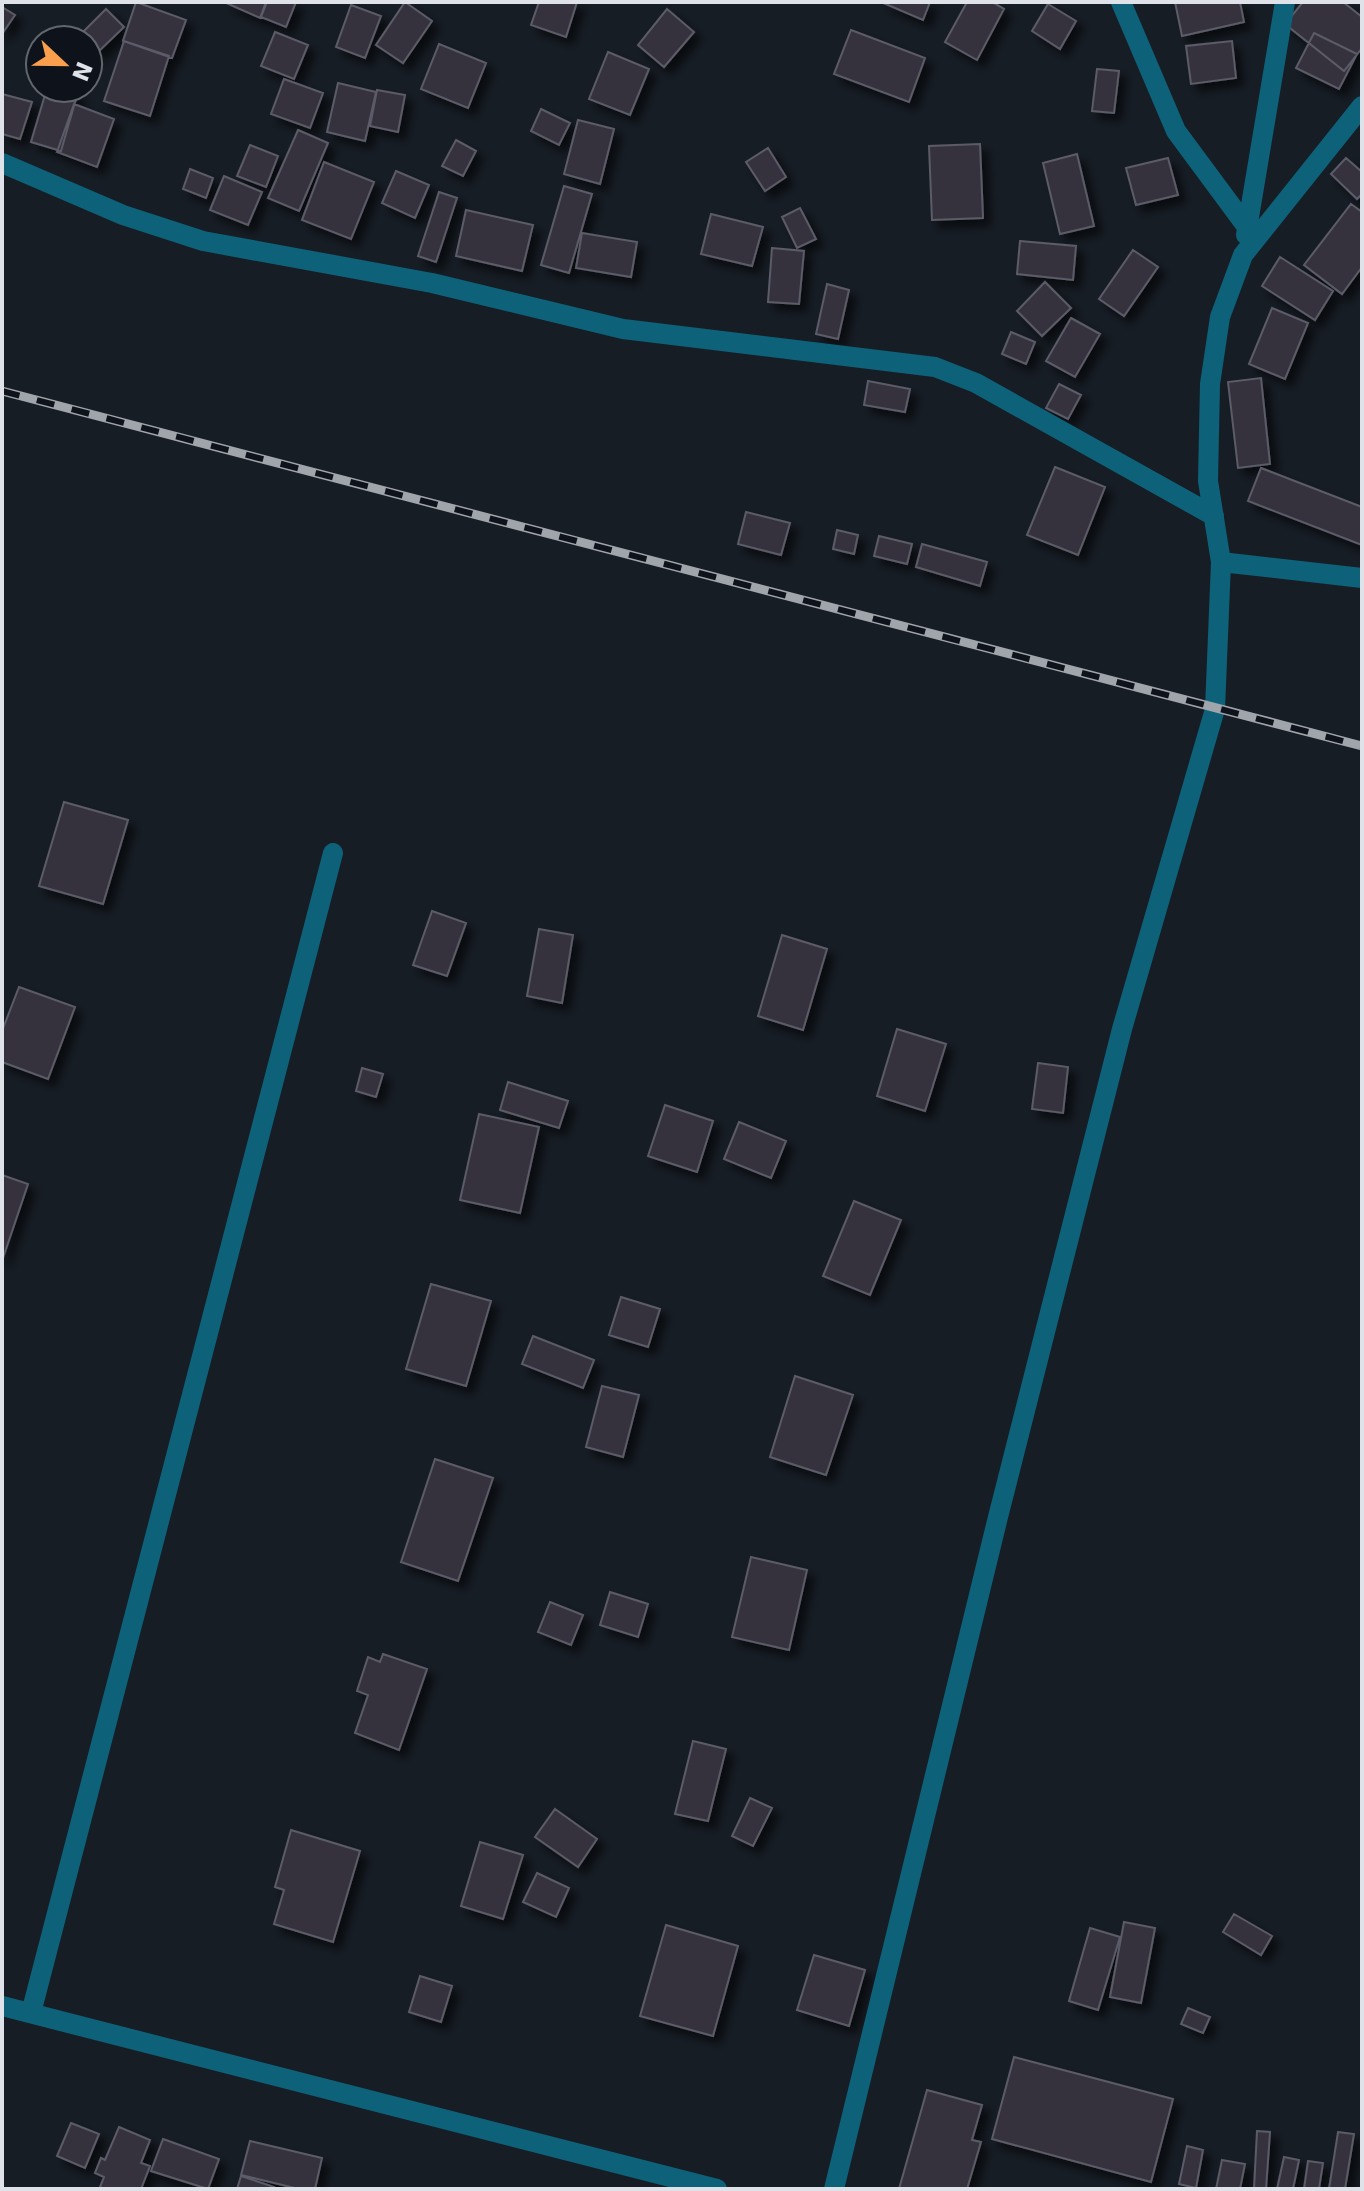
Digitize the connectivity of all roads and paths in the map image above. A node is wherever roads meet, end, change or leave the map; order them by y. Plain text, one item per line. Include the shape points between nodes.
1 (1121, 2) edge
2 (1285, 2) edge
3 (1362, 106) edge
4 (2, 163) edge
5 (1247, 227) junction
6 (1243, 255) junction
7 (1214, 516) junction
8 (1221, 562) junction
9 (1362, 578) edge
10 (333, 853) dead end
11 (2, 2006) edge
12 (31, 2013) junction
13 (717, 2189) edge
14 (834, 2189) edge

1 - 5 street via 1176,131
2 - 5 street
3 - 6 street
4 - 7 street via 123,215 216,244 432,283 623,329 935,367 976,383
5 - 6 street
6 - 7 street via 1220,317 1210,384 1208,481
7 - 8 street
8 - 9 street
8 - 14 street via 1215,709 1118,1044
10 - 12 street
11 - 12 street
12 - 13 street

